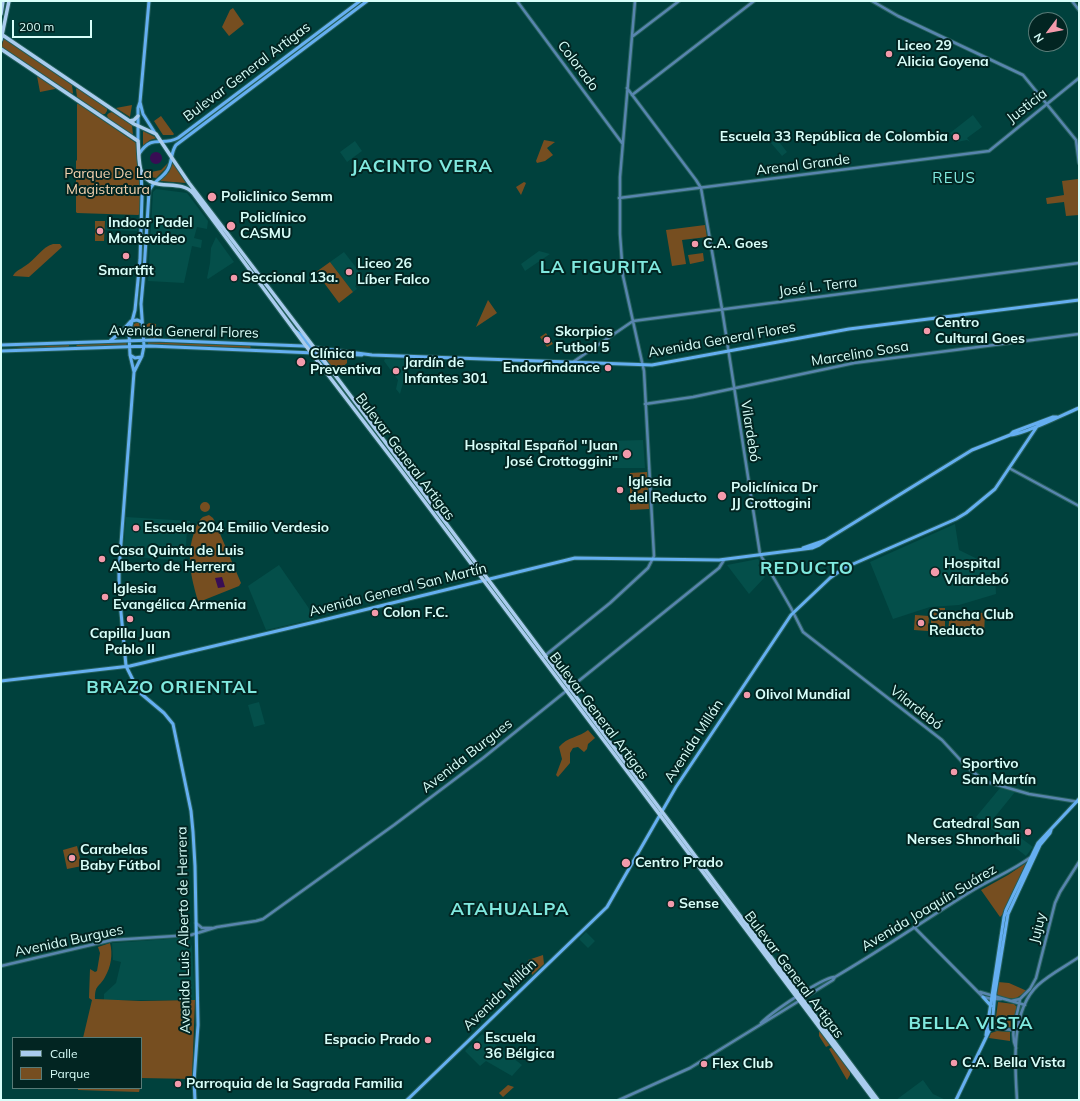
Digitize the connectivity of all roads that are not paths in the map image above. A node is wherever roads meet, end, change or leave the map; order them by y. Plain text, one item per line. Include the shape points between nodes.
1 (4, 1) edge
2 (8, 1) edge
3 (149, 1) edge
4 (360, 1) edge
5 (367, 1) edge
6 (516, 1) edge
7 (635, 1) edge
8 (679, 1) edge
9 (754, 1) edge
10 (872, 1) edge
11 (1072, 1) edge
12 (1079, 10) edge
13 (1, 14) edge
14 (2, 35) edge
15 (632, 36) junction
16 (1, 40) edge
17 (1, 49) edge
18 (1079, 78) edge
19 (627, 88) junction
20 (632, 95) junction
21 (140, 102) junction
22 (1046, 104) junction
23 (138, 116) junction
24 (130, 121) junction
25 (138, 126) junction
26 (155, 133) junction
27 (138, 141) junction
28 (161, 141) junction
29 (622, 143) junction
30 (989, 151) joint
31 (139, 154) junction
32 (172, 158) junction
33 (1079, 163) edge
34 (141, 169) junction
35 (154, 183) junction
36 (701, 188) junction
37 (619, 198) junction
38 (1079, 263) edge
39 (1079, 300) edge
40 (722, 309) junction
41 (132, 321) junction
42 (633, 321) junction
43 (142, 322) junction
44 (1079, 334) edge
45 (130, 340) junction
46 (144, 340) junction
47 (108, 341) junction
48 (1, 345) edge
49 (144, 346) junction
50 (130, 347) junction
51 (310, 347) junction
52 (1, 351) edge
53 (728, 352) junction
54 (316, 353) junction
55 (366, 354) junction
56 (130, 355) junction
57 (141, 357) junction
58 (573, 362) junction
59 (643, 365) junction
60 (134, 372) junction
61 (733, 388) junction
62 (645, 404) junction
63 (1079, 408) edge
64 (1057, 417) junction
65 (1038, 425) junction
66 (1032, 426) junction
67 (1030, 437) junction
68 (1009, 468) junction
69 (1079, 506) edge
70 (760, 554) junction
71 (653, 559) junction
72 (719, 560) junction
73 (724, 560) junction
74 (717, 569) junction
75 (485, 579) junction
76 (793, 613) junction
77 (543, 657) junction
78 (126, 666) junction
79 (1, 681) edge
80 (568, 689) junction
81 (1078, 801) edge
82 (662, 811) junction
83 (660, 815) junction
84 (1051, 830) junction
85 (1032, 856) junction
86 (1079, 862) edge
87 (196, 923) junction
88 (914, 927) junction
89 (212, 928) junction
90 (196, 934) junction
91 (1079, 957) edge
92 (1, 966) edge
93 (978, 992) junction
94 (983, 997) junction
95 (799, 998) junction
96 (993, 998) junction
97 (1020, 999) junction
98 (1011, 1001) junction
99 (1020, 1004) junction
100 (1025, 1005) junction
101 (991, 1006) junction
102 (991, 1028) junction
103 (1015, 1031) junction
104 (986, 1035) junction
105 (195, 1100) edge
106 (407, 1100) edge
107 (619, 1100) edge
108 (874, 1100) edge
109 (878, 1100) edge
110 (956, 1100) edge
111 (1017, 1100) edge

1 - 13 main road
2 - 14 main road
3 - 21 main road, Avenida Luis Alberto de Herrera
4 - 28 main road, Bulevar General Artigas via 182,135 173,140
5 - 32 main road, Bulevar General Artigas via 178,143 172,150
6 - 29 street, Colorado
7 - 15 street
8 - 15 street
9 - 20 street
10 - 22 street via 898,16 1021,74
11 - 12 street
14 - 16 main road
14 - 24 main road
15 - 19 street
17 - 27 main road
18 - 22 street, Justicia
19 - 20 street, Vilardebó
19 - 29 street
20 - 36 street, Vilardebó
21 - 23 main road, Avenida Luis Alberto de Herrera
21 - 26 main road, Avenida Luis Alberto de Herrera via 142,114
22 - 30 street, Justicia
22 - 33 street via 1076,140
23 - 24 main road
23 - 25 main road, Avenida Luis Alberto de Herrera
24 - 25 main road
25 - 26 main road
25 - 27 main road, Avenida Luis Alberto de Herrera
26 - 28 main road, Avenida Luis Alberto de Herrera
27 - 31 main road, Avenida Luis Alberto de Herrera
28 - 31 main road via 150,142
28 - 32 main road, Bulevar General Artigas
29 - 37 street
30 - 36 street, Arenal Grande
31 - 34 main road, Avenida Luis Alberto de Herrera
32 - 35 main road via 166,172
32 - 51 main road, Bulevar General Artigas
34 - 35 main road via 146,178
34 - 41 main road, Avenida Luis Alberto de Herrera via 138,285
35 - 43 main road, Avenida Luis Alberto de Herrera via 149,192
35 - 51 main road, Bulevar General Artigas via 190,190 294,330
36 - 37 street, Arenal Grande
36 - 40 street, Vilardebó
37 - 42 street via 623,276
38 - 40 street, José L. Terra
39 - 53 main road, Avenida General Flores via 849,329
40 - 42 street, José L. Terra
40 - 53 street, Vilardebó
41 - 43 main road
41 - 45 main road, Avenida Luis Alberto de Herrera
41 - 47 main road via 122,332
42 - 58 street, José L. Terra
42 - 59 street
43 - 46 main road, Avenida Luis Alberto de Herrera
44 - 61 street, Marcelino Sosa via 854,363
45 - 46 main road, Avenida General Flores
45 - 47 main road, Avenida General Flores
45 - 50 main road, Avenida Luis Alberto de Herrera
46 - 49 main road, Avenida Luis Alberto de Herrera
46 - 51 main road, Avenida General Flores
47 - 48 main road, Avenida General Flores
49 - 50 main road, Avenida General Flores
49 - 54 main road, Avenida General Flores
49 - 57 main road, Avenida Luis Alberto de Herrera
50 - 52 main road, Avenida General Flores
50 - 56 main road, Avenida Luis Alberto de Herrera
51 - 54 main road, Bulevar General Artigas
51 - 54 main road, Bulevar General Artigas
51 - 55 main road, Avenida General Flores
53 - 59 main road, Avenida General Flores
53 - 61 street, Vilardebó
54 - 55 main road, Avenida General Flores
54 - 75 main road, Bulevar General Artigas
54 - 75 main road, Bulevar General Artigas via 335,375
55 - 58 main road, Avenida General Flores
56 - 57 main road via 135,358
56 - 60 main road, Avenida Luis Alberto de Herrera
57 - 60 main road, Avenida Luis Alberto de Herrera
58 - 59 main road, Avenida General Flores
59 - 62 street
60 - 78 main road, Avenida Luis Alberto de Herrera via 119,580
61 - 62 street, Marcelino Sosa
61 - 70 street, Vilardebó
62 - 71 street
63 - 64 main road, Avenida General San Martín
64 - 65 main road, Avenida General San Martín
64 - 66 main road, Avenida General San Martín
65 - 66 main road, Avenida General San Martín
65 - 67 main road, Avenida Millán
66 - 67 main road, Avenida Millán
66 - 70 main road, Avenida General San Martín via 972,450 815,547
67 - 68 main road, Avenida Millán
68 - 69 street
68 - 76 main road, Avenida Millán via 995,489 961,516 844,568
70 - 73 main road, Avenida General San Martín
70 - 76 street, Vilardebó
71 - 72 main road, Avenida General San Martín
71 - 75 main road, Avenida General San Martín via 575,558
71 - 77 street via 648,568 610,603
72 - 73 main road, Avenida General San Martín
72 - 74 street
73 - 74 street, Avenida Burgues
74 - 80 street, Avenida Burgues
75 - 77 main road, Bulevar General Artigas
75 - 78 main road, Avenida General San Martín
76 - 81 street, Vilardebó via 805,634 942,740 981,779 1029,794
76 - 82 main road, Avenida Millán
77 - 80 main road, Bulevar General Artigas
78 - 79 main road, Avenida General San Martín
78 - 87 main road, Avenida Luis Alberto de Herrera via 139,692 168,717 174,727 192,820
80 - 82 main road, Bulevar General Artigas
80 - 83 main road, Bulevar General Artigas
80 - 89 street, Avenida Burgues via 483,758 266,916 256,921
81 - 84 main road
82 - 83 main road, Avenida Millán
82 - 95 main road, Bulevar General Artigas
83 - 95 main road, Bulevar General Artigas
83 - 106 main road, Avenida Millán via 607,907
84 - 85 main road via 1040,841
84 - 96 main road via 1040,845 1008,914
85 - 88 street, Avenida Joaquín Suárez
85 - 96 main road via 1005,914
86 - 97 street, Jujuy via 1055,903 1036,978
87 - 89 street, Avenida Burgues via 202,928
87 - 90 main road, Avenida Luis Alberto de Herrera
88 - 93 street
88 - 95 street, Avenida Joaquín Suárez
89 - 90 street, Avenida Burgues
90 - 92 street, Avenida Burgues via 112,940
90 - 105 main road, Avenida Luis Alberto de Herrera via 198,1025
91 - 100 street via 1038,985
93 - 94 street
93 - 96 street
94 - 96 street
94 - 101 main road
95 - 107 street, Avenida Joaquín Suárez via 772,1018 690,1068
95 - 108 main road, Bulevar General Artigas
95 - 109 main road, Bulevar General Artigas
96 - 98 street
96 - 101 main road
96 - 102 main road
97 - 98 street
97 - 99 street
97 - 100 street
98 - 99 street
99 - 100 street
99 - 103 street
100 - 103 street
101 - 104 main road
102 - 103 street
102 - 104 main road
103 - 111 street
104 - 110 main road

